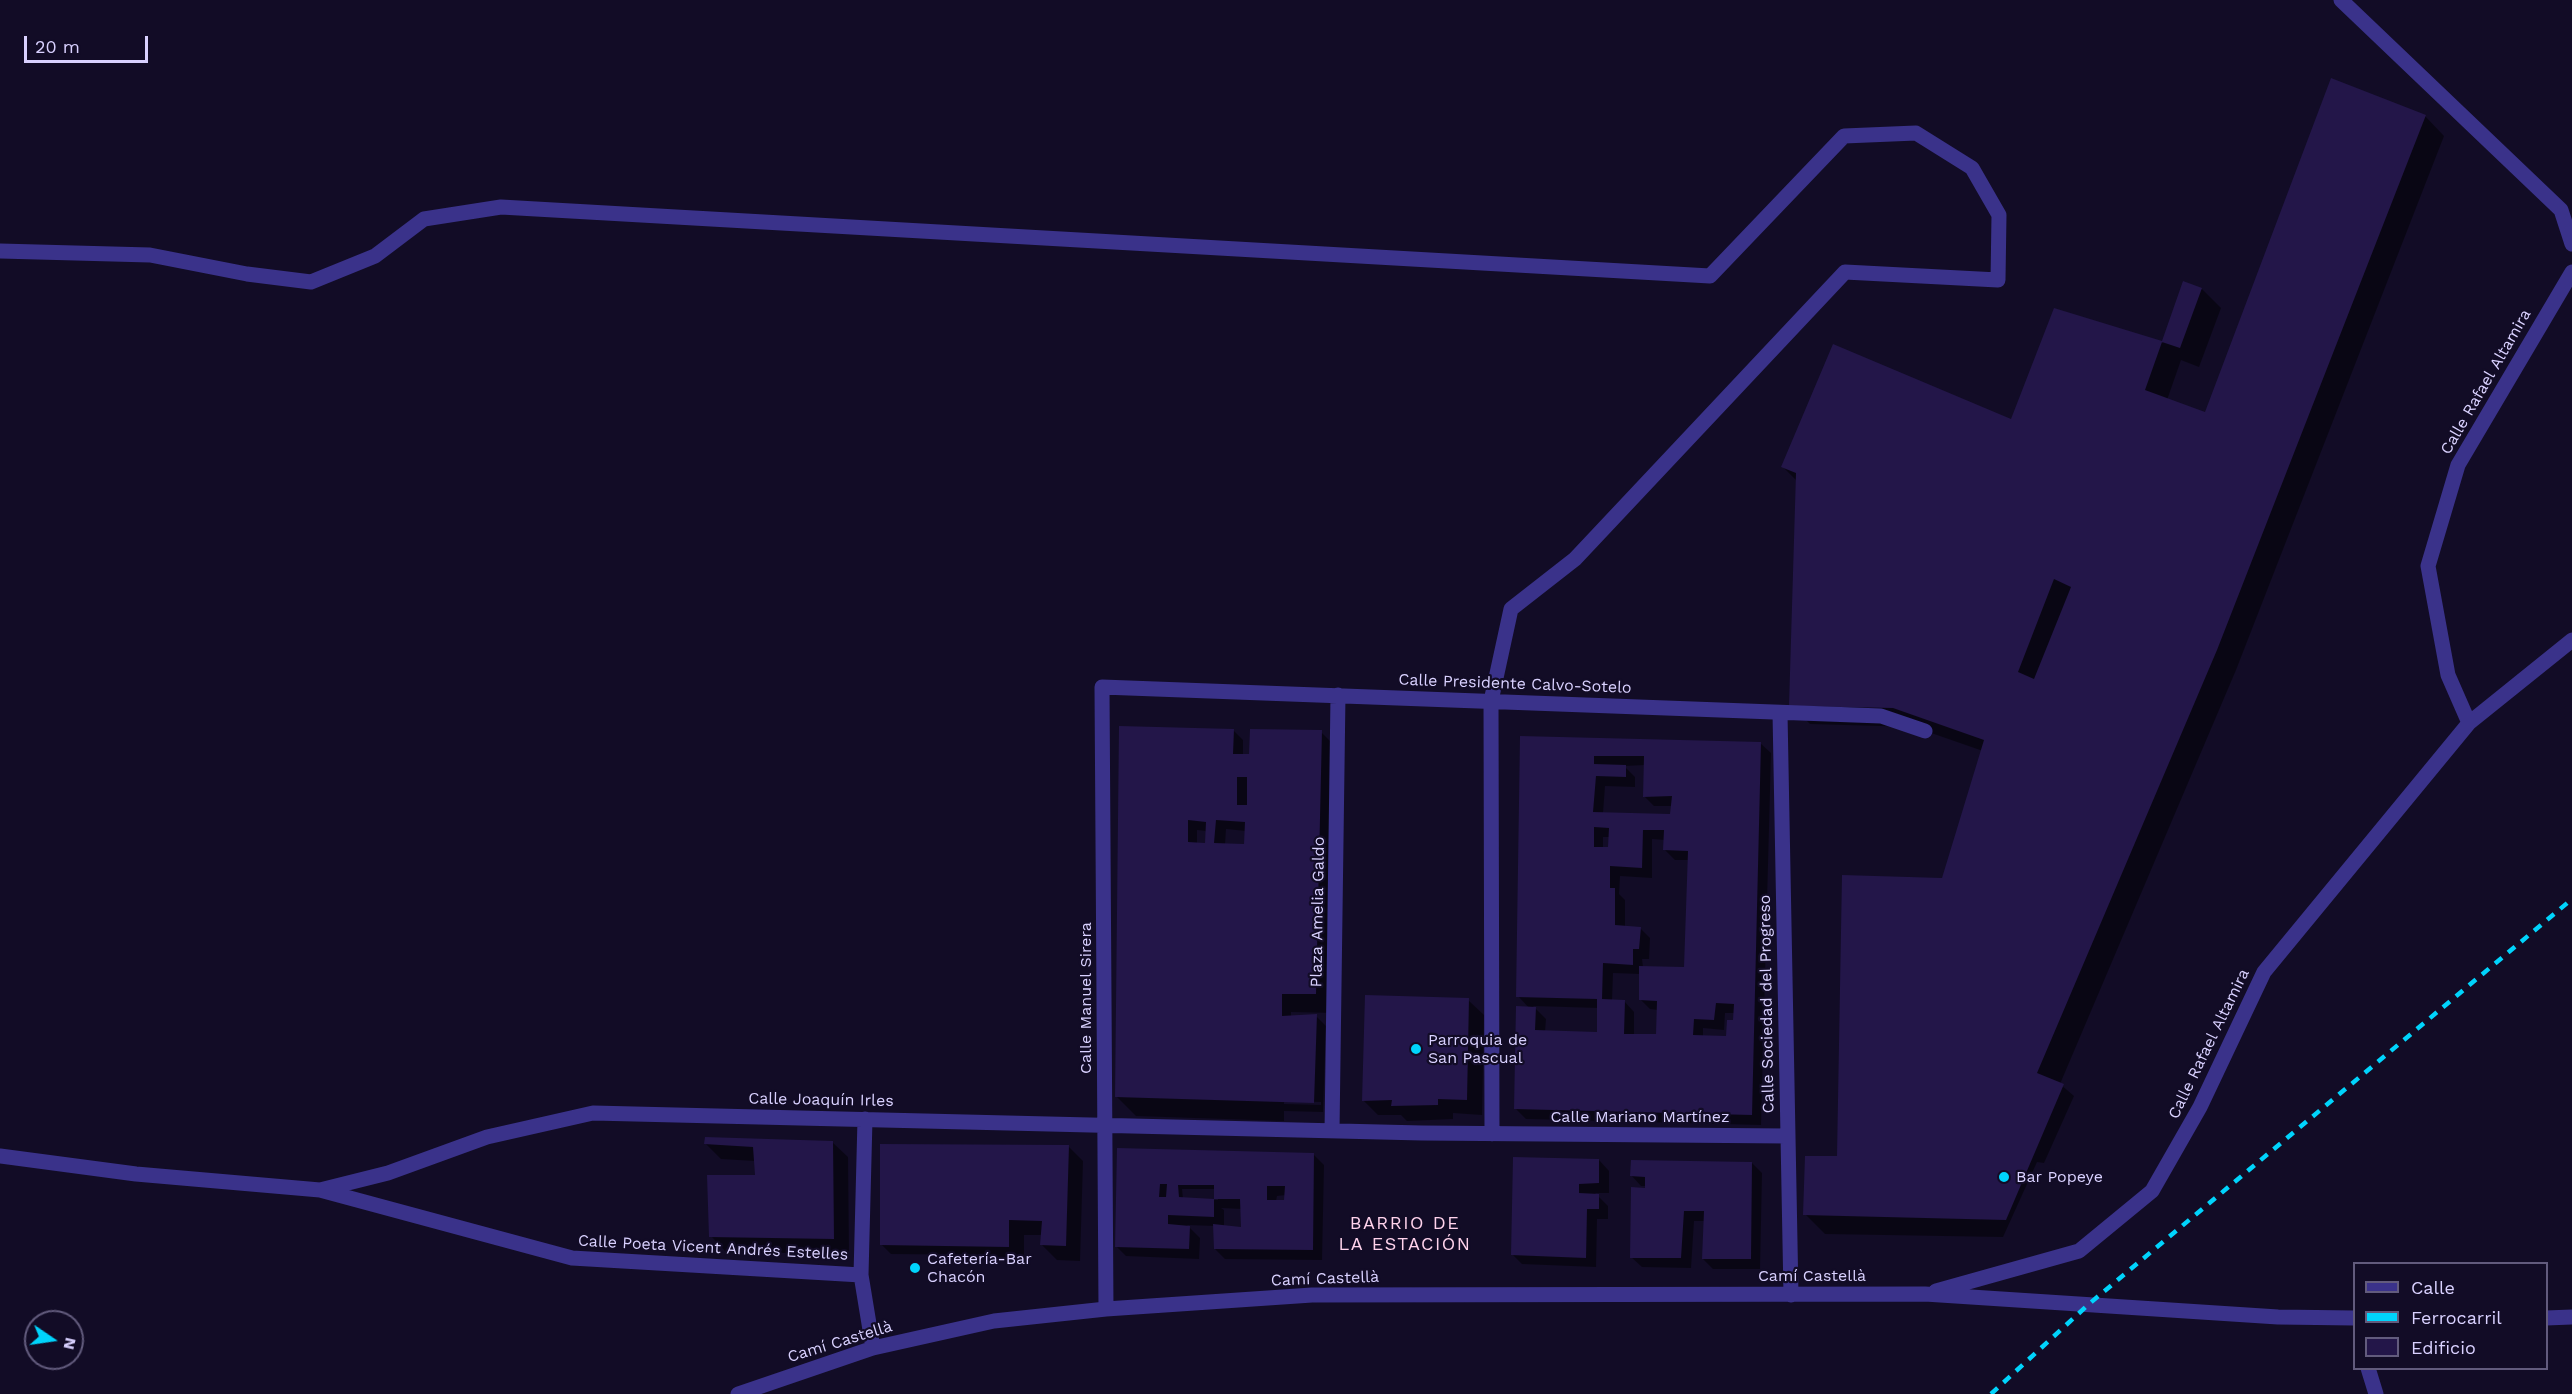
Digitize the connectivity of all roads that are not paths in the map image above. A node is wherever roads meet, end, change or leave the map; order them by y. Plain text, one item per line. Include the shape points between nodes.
1 (2342, 0) edge
2 (2572, 244) edge
3 (0, 251) edge
4 (2572, 272) edge
5 (2572, 640) edge
6 (1102, 687) joint
7 (1338, 695) junction
8 (1491, 700) junction
9 (1780, 713) junction
10 (2469, 723) junction
11 (1925, 731) dead end
12 (865, 1119) junction
13 (1105, 1125) junction
14 (1332, 1131) junction
15 (1492, 1134) junction
16 (1787, 1136) junction
17 (0, 1156) edge
18 (320, 1190) junction
19 (861, 1275) junction
20 (1925, 1294) junction
21 (1791, 1295) junction
22 (1106, 1309) junction
23 (2548, 1317) edge
24 (2572, 1317) edge
25 (2353, 1321) edge
26 (873, 1348) junction
27 (2369, 1370) edge
28 (738, 1394) edge
29 (2376, 1394) edge

1 - 2 street via 2561,210
3 - 8 street via 150,255 311,282 375,256 424,219 501,207 1710,276 1845,136 1916,133 1972,168 1999,215 1998,280 1845,272 1575,559 1511,609
4 - 10 street, Calle Rafael Altamira via 2458,465 2428,566 2448,675
5 - 10 street, Calle Rafael Altamira
6 - 7 street, Calle Presidente Calvo-Sotelo
6 - 13 street, Calle Manuel Sirera
7 - 8 street, Calle Presidente Calvo-Sotelo
7 - 14 street, Plaza Amelia Galdo
8 - 9 street, Calle Presidente Calvo-Sotelo
8 - 15 street
9 - 11 street, Calle Presidente Calvo-Sotelo via 1881,716
9 - 16 street, Calle Sociedad del Progreso
10 - 20 street, Calle Rafael Altamira via 2264,972 2200,1107 2152,1191 2079,1251
12 - 13 street, Calle Joaquín Irles
12 - 18 street, Calle Joaquín Irles via 593,1113 487,1137 388,1173
12 - 19 street
13 - 14 street, Calle Joaquín Irles
13 - 22 street, Calle Manuel Sirera
14 - 15 street, Calle Mariano Martínez
15 - 16 street, Calle Mariano Martínez
16 - 21 street, Calle Sociedad del Progreso
17 - 18 street via 136,1174
18 - 19 street, Calle Poeta Vicent Andrés Estelles via 572,1258
19 - 26 street
20 - 21 street, Camí Castellà
20 - 25 street
21 - 22 street, Camí Castellà via 1312,1295
22 - 26 street, Camí Castellà via 994,1321
23 - 24 street
26 - 28 street, Camí Castellà
27 - 29 street

